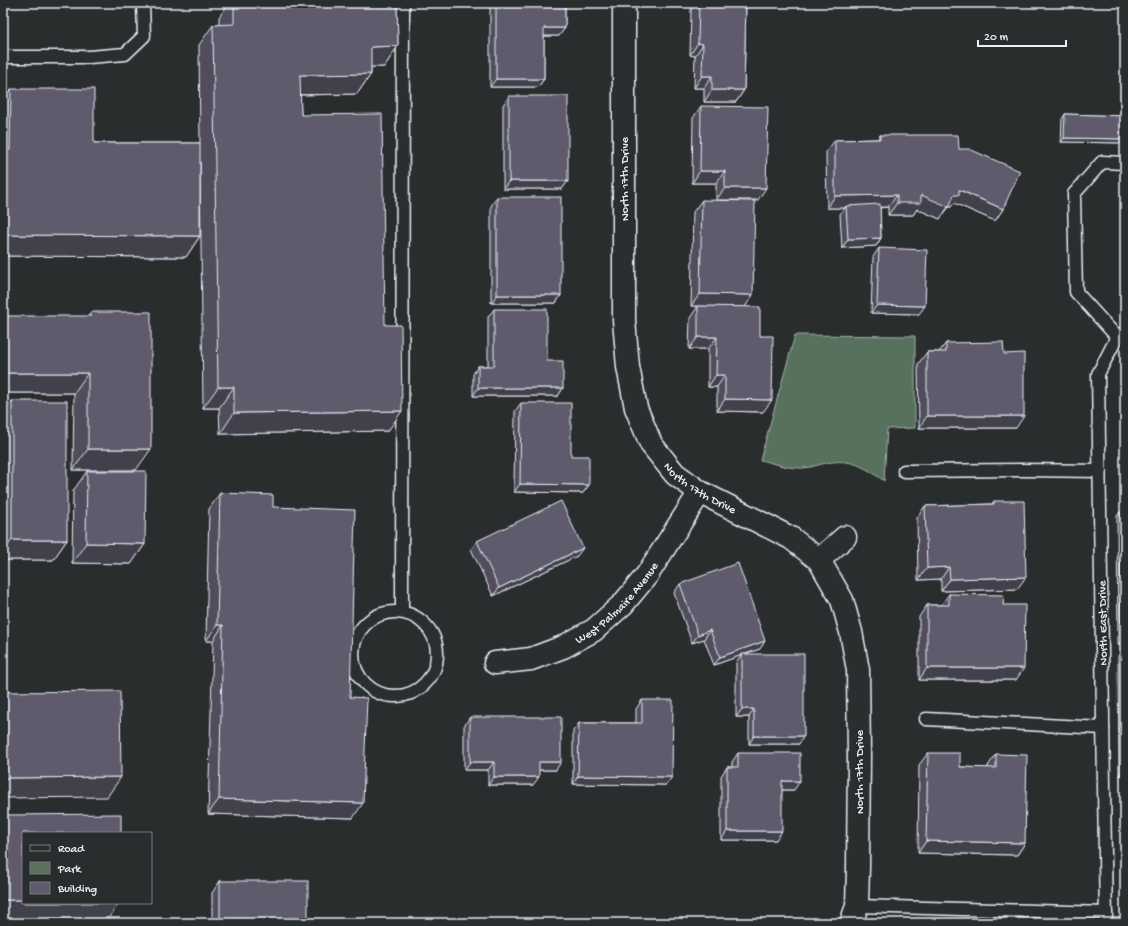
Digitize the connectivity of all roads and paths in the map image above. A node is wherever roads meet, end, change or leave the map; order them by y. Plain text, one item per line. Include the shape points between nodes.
1 (143, 3) edge
2 (403, 3) edge
3 (624, 3) edge
4 (3, 57) edge
5 (1125, 163) edge
6 (1121, 334) edge
7 (904, 471) dead end
8 (1100, 471) junction
9 (700, 492) junction
10 (845, 537) dead end
11 (819, 560) junction
12 (402, 612) junction
13 (495, 663) dead end
14 (926, 719) dead end
15 (1103, 728) junction
16 (854, 915) edge
17 (1106, 918) edge

1 - 4 lane via 144,36 124,54 89,57
2 - 12 lane
3 - 9 street, North 17th Drive via 624,320 628,367 636,408 652,444 676,474
5 - 6 lane via 1102,162 1074,194 1076,292
6 - 8 lane, North East Drive via 1098,374
7 - 8 lane
8 - 15 lane, North East Drive
9 - 11 street, North 17th Drive via 791,538
9 - 13 street, West Palmaire Avenue via 647,575 623,604 594,630 563,647 531,659
10 - 11 street
11 - 16 street, North 17th Drive via 842,600 858,670 859,755
12 - 12 lane via 386,612 370,619 359,631 353,646 353,663 360,678 372,690 388,696 404,696 420,689 431,676 437,661 437,644 430,629 418,617
14 - 15 lane
15 - 17 lane, North East Drive
16 - 17 lane

